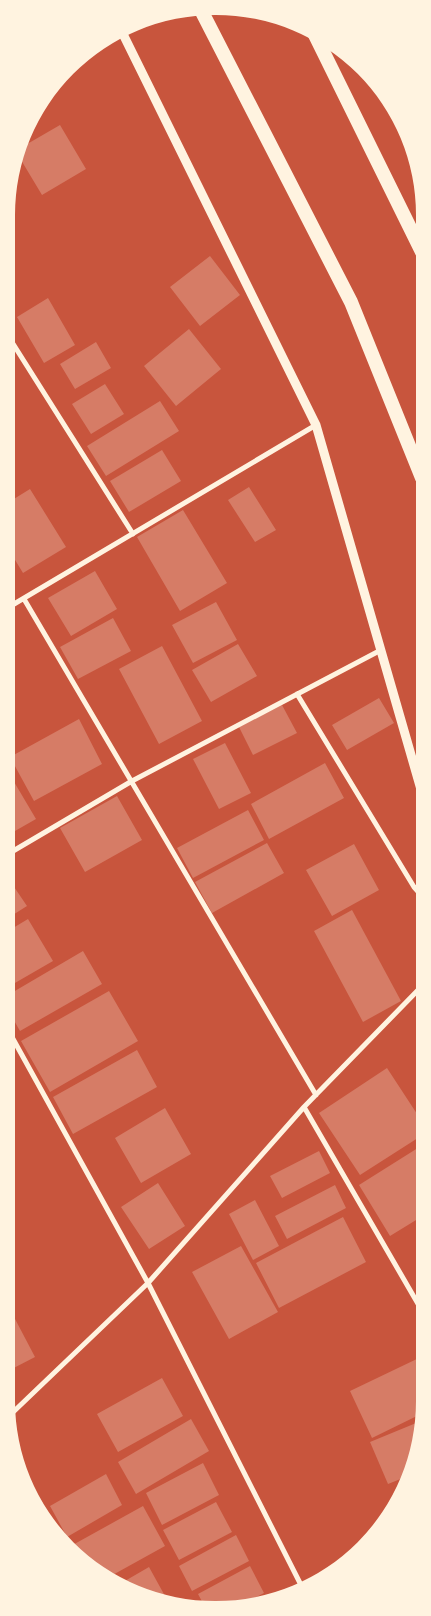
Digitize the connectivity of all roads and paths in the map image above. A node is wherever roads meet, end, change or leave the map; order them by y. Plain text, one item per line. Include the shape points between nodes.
1 (204, 15) edge
2 (125, 37) edge
3 (320, 44) edge
4 (416, 240) edge
5 (15, 347) edge
6 (316, 425) junction
7 (416, 463) edge
8 (133, 534) junction
9 (24, 599) junction
10 (15, 604) edge
11 (381, 650) junction
12 (296, 694) junction
13 (416, 772) edge
14 (132, 781) junction
15 (15, 850) edge
16 (416, 889) edge
17 (416, 992) edge
18 (15, 1041) edge
19 (316, 1095) junction
20 (304, 1107) junction
21 (148, 1283) junction
22 (416, 1300) edge
23 (15, 1410) edge
24 (300, 1582) edge

1 - 7 highway via 351,302
2 - 6 street
3 - 4 highway
5 - 8 street
6 - 8 street
6 - 11 street
8 - 9 street
9 - 10 street
9 - 14 street
11 - 12 street
11 - 13 street
12 - 14 street
12 - 16 street
14 - 15 street
14 - 19 street
17 - 19 street
18 - 21 street
19 - 20 street
20 - 21 street
20 - 22 street
21 - 23 street
21 - 24 street

